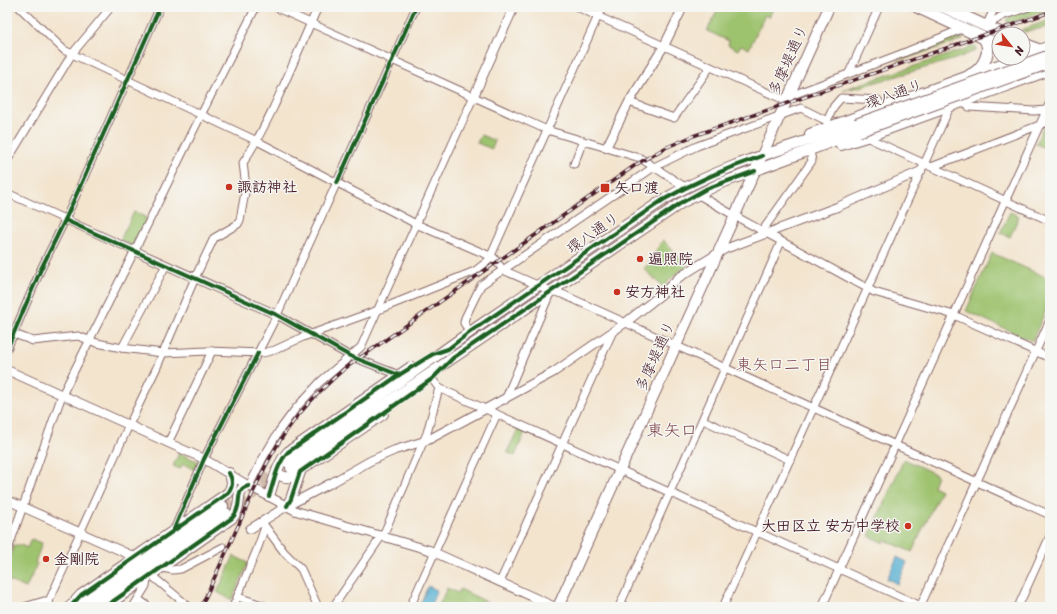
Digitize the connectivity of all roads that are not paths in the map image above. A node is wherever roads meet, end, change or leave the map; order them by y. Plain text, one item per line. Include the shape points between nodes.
1 (19, 7) edge
2 (111, 7) edge
3 (160, 7) edge
4 (256, 7) edge
5 (275, 7) edge
6 (318, 7) edge
7 (416, 7) edge
8 (514, 7) edge
9 (577, 7) edge
10 (603, 7) edge
11 (683, 7) edge
12 (829, 7) edge
13 (879, 7) edge
14 (917, 7) edge
15 (944, 7) edge
16 (995, 7) edge
17 (1029, 7) edge
18 (598, 16) junction
19 (310, 23) junction
20 (986, 26) junction
21 (964, 28) junction
22 (991, 28) edge
23 (984, 38) junction
24 (991, 41) edge
25 (664, 46) junction
26 (1050, 46) edge
27 (1031, 47) edge
28 (1039, 51) junction
29 (1031, 53) edge
30 (72, 54) junction
31 (1050, 55) edge
32 (392, 60) junction
33 (1031, 60) edge
34 (1050, 63) edge
35 (995, 66) edge
36 (710, 67) junction
37 (1050, 67) edge
38 (1050, 70) edge
39 (849, 73) junction
40 (970, 75) junction
41 (128, 80) junction
42 (789, 95) junction
43 (473, 98) junction
44 (966, 101) junction
45 (629, 102) junction
46 (1050, 102) edge
47 (882, 107) junction
48 (950, 107) junction
49 (1046, 110) junction
50 (201, 114) junction
51 (780, 116) junction
52 (1050, 121) edge
53 (828, 123) junction
54 (1041, 124) junction
55 (547, 130) junction
56 (860, 131) junction
57 (257, 141) junction
58 (583, 141) junction
59 (793, 145) junction
60 (606, 148) junction
61 (810, 151) junction
62 (762, 156) junction
63 (7, 161) edge
64 (574, 164) dead end
65 (933, 166) junction
66 (654, 167) junction
67 (922, 167) junction
68 (755, 171) junction
69 (337, 183) junction
70 (685, 187) junction
71 (7, 193) edge
72 (697, 194) junction
73 (1005, 201) junction
74 (735, 216) junction
75 (65, 220) junction
76 (1050, 221) edge
77 (416, 224) junction
78 (762, 234) junction
79 (781, 242) junction
80 (135, 251) junction
81 (717, 255) junction
82 (490, 256) junction
83 (166, 265) junction
84 (503, 270) junction
85 (195, 278) junction
86 (538, 286) junction
87 (867, 288) junction
88 (551, 291) junction
89 (378, 310) junction
90 (277, 315) junction
91 (954, 315) junction
92 (1050, 320) edge
93 (625, 323) junction
94 (614, 331) junction
95 (470, 332) junction
96 (311, 334) junction
97 (11, 336) edge
98 (90, 340) junction
99 (676, 346) junction
100 (122, 348) junction
101 (7, 349) edge
102 (212, 351) junction
103 (1036, 352) junction
104 (163, 353) junction
105 (258, 353) junction
106 (450, 353) junction
107 (350, 356) junction
108 (1050, 358) edge
109 (725, 368) junction
110 (7, 370) edge
111 (399, 375) junction
112 (432, 379) junction
113 (439, 388) junction
114 (62, 395) junction
115 (505, 400) junction
116 (813, 408) junction
117 (487, 409) junction
118 (497, 414) junction
119 (703, 420) junction
120 (129, 425) junction
121 (423, 441) junction
122 (168, 443) junction
123 (563, 443) junction
124 (895, 445) junction
125 (204, 459) junction
126 (790, 460) junction
127 (293, 467) junction
128 (621, 470) junction
129 (277, 472) junction
130 (229, 473) junction
131 (976, 482) junction
132 (249, 486) junction
133 (670, 492) junction
134 (269, 496) junction
135 (7, 500) edge
136 (238, 502) junction
137 (224, 505) junction
138 (22, 506) junction
139 (287, 506) junction
140 (1050, 515) edge
141 (264, 525) junction
142 (250, 529) dead end
143 (174, 530) junction
144 (757, 531) junction
145 (80, 533) junction
146 (382, 536) junction
147 (1050, 536) edge
148 (223, 547) dead end
149 (7, 552) edge
150 (434, 553) junction
151 (135, 557) junction
152 (162, 567) junction
153 (840, 569) junction
154 (149, 576) junction
155 (500, 582) junction
156 (238, 596) junction
157 (138, 599) junction
158 (49, 604) edge
159 (24, 607) edge
160 (70, 607) edge
161 (77, 607) edge
162 (93, 607) edge
163 (105, 607) edge
164 (133, 607) edge
165 (149, 607) edge
166 (187, 607) edge
167 (233, 607) edge
168 (268, 607) edge
169 (318, 607) edge
170 (333, 607) edge
171 (410, 607) edge
172 (555, 607) edge
173 (558, 607) edge
174 (619, 607) edge
175 (723, 607) edge
176 (822, 607) edge
177 (922, 607) edge
178 (1018, 607) edge

1 - 30 street via 64,50
2 - 30 street
3 - 41 street
4 - 50 street
5 - 19 street
6 - 19 street
7 - 32 street
8 - 43 street
9 - 18 street
10 - 18 street
11 - 25 street
12 - 42 main road, 多摩堤通り
13 - 39 street
14 - 21 highway
15 - 20 highway
16 - 20 street
17 - 20 street via 1002,16
18 - 25 street
18 - 55 street
19 - 32 street
19 - 57 street
20 - 22 highway
21 - 23 highway
21 - 39 street
23 - 24 highway
23 - 40 highway via 988,49 985,60 979,69
25 - 36 street
25 - 45 street
26 - 28 main road
27 - 28 highway
28 - 29 main road
28 - 31 highway
30 - 41 street
30 - 63 street
31 - 56 main road, 環八通り, bridge
32 - 43 street
32 - 69 street
33 - 37 highway
34 - 56 main road, 環八通り, bridge
35 - 40 main road
36 - 42 street via 782,99
36 - 45 street via 674,118
38 - 44 main road
39 - 42 street
40 - 47 main road
41 - 50 street
41 - 75 street
42 - 51 main road, 多摩堤通り
43 - 55 street
43 - 77 street
44 - 48 main road
44 - 49 street via 969,107 1034,112
45 - 60 street
46 - 49 street
47 - 53 main road
47 - 53 street via 878,100 840,98
48 - 56 main road
48 - 67 street
49 - 54 street
50 - 57 street
50 - 80 street
51 - 53 street via 801,108
51 - 62 main road, 多摩堤通り
51 - 66 street via 697,146
52 - 54 street
53 - 59 main road
54 - 65 street
54 - 73 street
55 - 58 street
55 - 82 street
56 - 59 main road, 環八通り
56 - 61 main road, 環八通り
56 - 67 street
57 - 69 street
57 - 85 street via 243,163 246,187 240,220 238,224 214,238
58 - 60 street
58 - 64 street
59 - 62 main road, 環八通り
60 - 66 street via 640,158
61 - 68 main road, 環八通り
61 - 78 street via 812,161
62 - 68 main road, 多摩堤通り
62 - 70 main road, 環八通り
65 - 67 street
65 - 73 street
66 - 70 street
66 - 84 street
67 - 78 street via 837,206
67 - 87 street
68 - 72 main road, 環八通り
68 - 74 main road, 多摩堤通り
69 - 77 street
69 - 90 street
70 - 86 main road, 環八通り
71 - 75 street
72 - 74 street
72 - 88 main road, 環八通り via 666,212
73 - 76 street
73 - 91 street
74 - 78 street
74 - 81 main road, 多摩堤通り
75 - 80 street
75 - 97 street
77 - 82 street
77 - 89 street
78 - 79 street
78 - 81 street via 725,249
79 - 87 street
79 - 109 street
80 - 83 street
80 - 98 street
81 - 93 street via 678,278
81 - 99 main road, 多摩堤通り
82 - 84 street
82 - 89 street via 475,271
83 - 85 street
83 - 100 street
84 - 86 street
84 - 95 street via 478,288 464,322
85 - 90 street
85 - 104 street
86 - 88 street
86 - 95 main road, 環八通り
87 - 91 street
87 - 116 street
88 - 93 street
88 - 106 main road, 環八通り
88 - 115 street
89 - 96 street
89 - 107 street via 361,347
90 - 96 street
90 - 105 street
91 - 103 street
91 - 124 street
92 - 103 street
93 - 94 street
93 - 99 street
94 - 115 street via 554,372
94 - 123 street
95 - 106 main road, 環八通り
96 - 105 street via 275,350
96 - 107 street
97 - 98 street via 32,341 72,336
97 - 101 street
98 - 100 street
98 - 114 street
99 - 109 street
99 - 128 main road, 多摩堤通り
100 - 104 street
102 - 104 street
102 - 105 street
102 - 122 street
103 - 108 street
103 - 131 street
104 - 120 street
105 - 125 street
106 - 111 main road via 433,354
106 - 112 main road
106 - 127 main road, 環八通り
107 - 111 street
107 - 132 street via 320,382 296,408 275,437
109 - 116 street
109 - 119 street
110 - 114 street
111 - 129 main road via 288,452 282,458
112 - 113 street
112 - 127 main road
113 - 117 street
113 - 121 street
114 - 120 street
114 - 138 street
115 - 117 street
116 - 124 street
116 - 126 street
117 - 118 street
117 - 121 street
118 - 123 street
118 - 150 street
119 - 126 street
119 - 133 street
120 - 122 street
120 - 145 street
121 - 139 street via 370,461
121 - 146 street
122 - 125 street
123 - 128 street
123 - 155 street
124 - 131 street
124 - 153 street
125 - 130 street
125 - 143 street
126 - 144 street
127 - 129 main road via 290,477 286,478
127 - 139 main road via 291,499
128 - 133 street
128 - 173 main road, 多摩堤通り
129 - 134 main road
130 - 132 street
130 - 137 main road via 232,486
131 - 140 street
131 - 177 street
132 - 134 street
132 - 136 main road via 241,490
133 - 144 street
133 - 174 street
134 - 139 street
135 - 138 street
136 - 137 main road via 232,497
136 - 152 main road via 238,508 232,518
137 - 143 main road
137 - 161 main road
137 - 162 main road
138 - 145 street
138 - 149 street
139 - 141 street
139 - 146 street via 296,511
141 - 142 street
141 - 156 street
141 - 169 street via 284,552 301,569
143 - 151 main road
144 - 153 street
144 - 175 street
145 - 151 street
145 - 158 street
146 - 150 street
146 - 170 street
147 - 178 street
148 - 152 street via 181,569 171,570
150 - 155 street
150 - 171 street
151 - 160 main road via 81,595
152 - 154 main road
153 - 176 street
153 - 177 street
154 - 157 street
154 - 163 main road
154 - 166 street
155 - 172 street
156 - 167 street
156 - 168 street
157 - 164 street
157 - 165 street
158 - 159 street via 44,601

